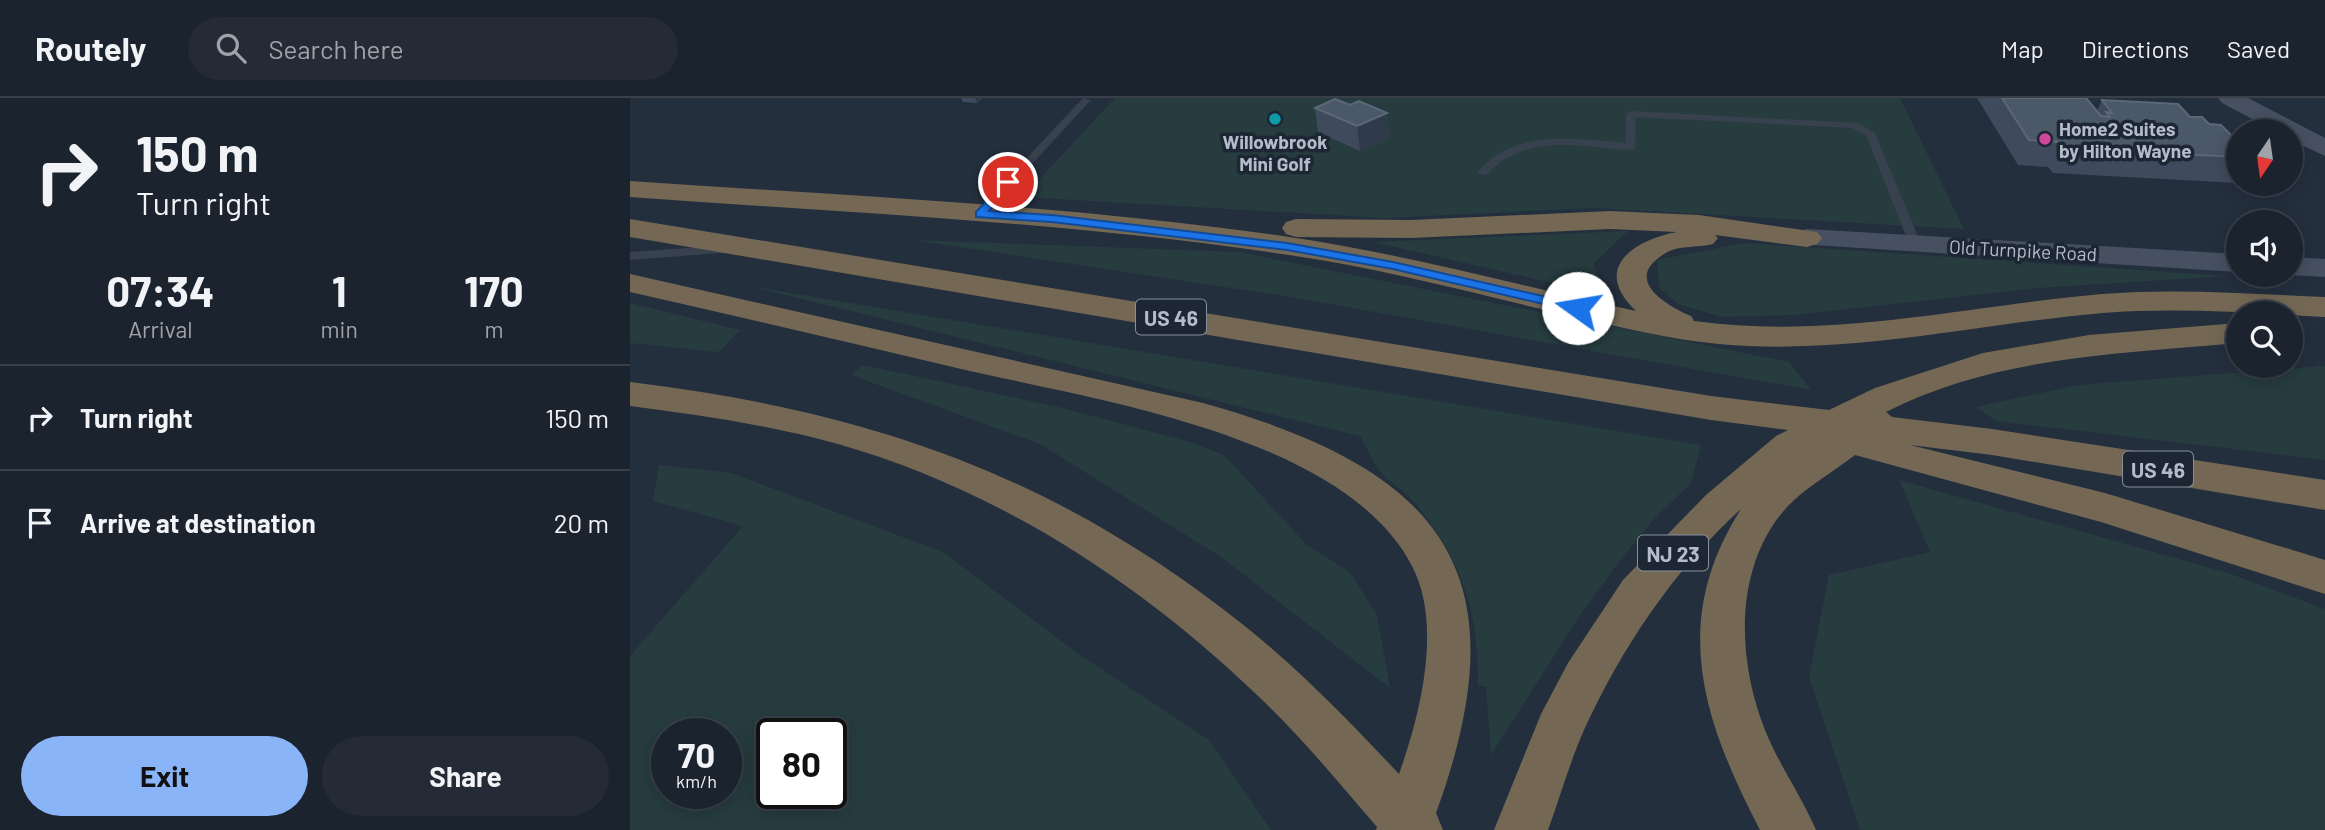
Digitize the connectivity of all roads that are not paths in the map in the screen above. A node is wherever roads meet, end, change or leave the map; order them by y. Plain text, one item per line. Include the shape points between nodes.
1 (2230, 98) edge
2 (1086, 100) dead end
3 (2325, 148) edge
4 (1482, 173) dead end
5 (630, 189) edge
6 (980, 214) junction
7 (1052, 219) junction
8 (630, 228) edge
9 (1807, 237) junction
10 (1915, 244) junction
11 (756, 247) junction
12 (630, 256) edge
13 (2226, 262) edge
14 (2303, 267) edge
15 (2325, 268) edge
16 (630, 283) edge
17 (2325, 307) edge
18 (2325, 328) edge
19 (2303, 329) edge
20 (1718, 334) junction
21 (2226, 335) edge
22 (1934, 379) junction
23 (630, 394) edge
24 (1711, 408) junction
25 (2325, 495) edge
26 (2325, 577) edge
27 (1274, 680) junction
28 (1391, 830) edge
29 (1403, 830) edge
30 (1416, 830) edge
31 (1521, 830) edge
32 (1789, 830) edge

1 - 3 street
2 - 6 lane
4 - 10 lane via 1500,155 1545,143 1631,147 1631,114 1850,124 1870,133
5 - 6 highway
6 - 7 highway
7 - 9 highway via 1354,229 1632,221
7 - 20 highway via 1342,255 1631,320
8 - 11 highway, US 46
9 - 10 street, Old Turnpike Road
9 - 20 highway via 1684,239 1640,258 1631,270 1632,283 1648,308 1683,325
10 - 13 street, Old Turnpike Road
11 - 12 lane
11 - 24 highway, US 46
14 - 15 street
16 - 29 highway via 1167,406 1268,437 1352,478 1415,534 1436,570 1447,611 1446,699 1434,750
17 - 20 highway via 2127,303 1838,336
18 - 19 highway
21 - 22 highway, NJ 23 via 2089,345 1983,364
22 - 31 highway, NJ 23 via 1888,396 1789,445 1680,545 1638,592 1585,678 1559,730
22 - 32 highway via 1776,493 1751,527 1734,563 1723,601 1724,681 1738,729
23 - 27 highway via 748,410 814,425 944,467 1079,534 1144,575
24 - 25 highway, US 46 via 1992,442
24 - 26 highway via 2118,512
27 - 28 highway
27 - 30 highway

